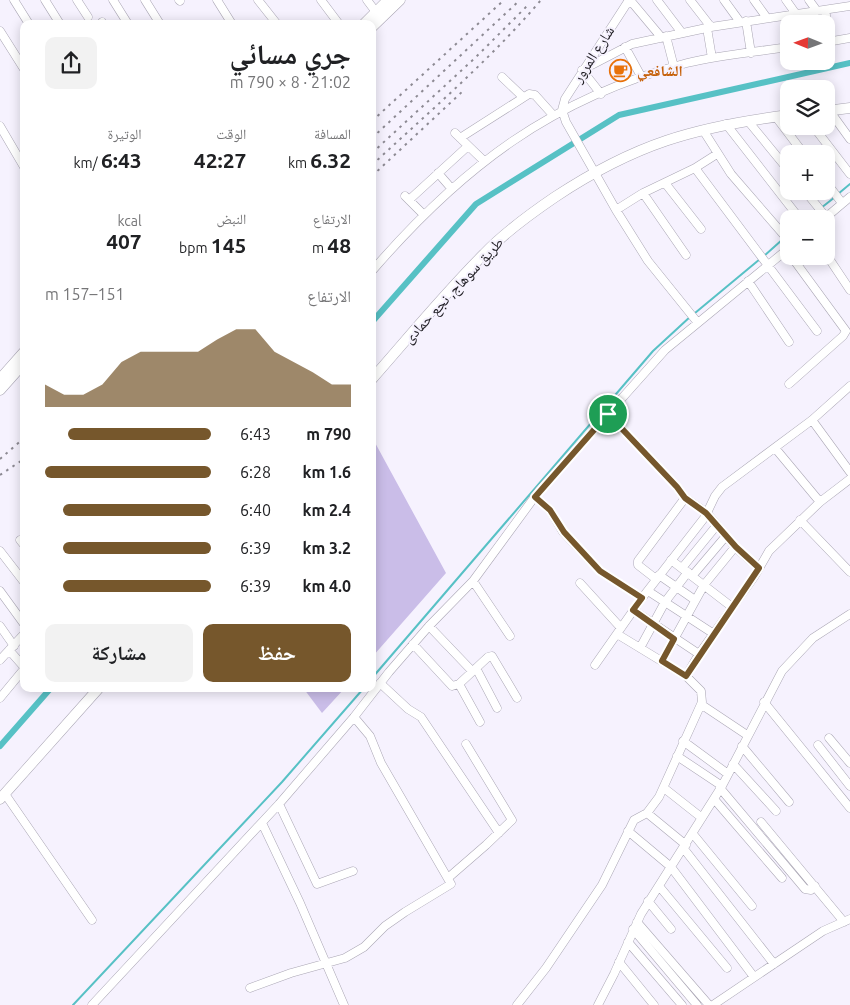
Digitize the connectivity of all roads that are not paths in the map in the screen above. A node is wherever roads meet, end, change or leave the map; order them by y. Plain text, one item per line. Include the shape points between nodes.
1 (14, 0) edge
2 (44, 0) edge
3 (77, 0) edge
4 (113, 0) edge
5 (145, 0) edge
6 (217, 0) edge
7 (258, 0) edge
8 (321, 0) edge
9 (368, 0) edge
10 (400, 0) edge
11 (629, 0) edge
12 (657, 0) edge
13 (690, 0) edge
14 (724, 0) edge
15 (754, 0) edge
16 (786, 0) edge
17 (809, 0) edge
18 (834, 0) edge
19 (387, 5) edge
20 (850, 6) edge
21 (840, 8) junction
22 (825, 10) junction
23 (817, 11) junction
24 (376, 12) junction
25 (796, 14) junction
26 (791, 15) edge
27 (825, 15) edge
28 (88, 17) dead end
29 (780, 17) edge
30 (767, 18) junction
31 (26, 20) edge
32 (57, 20) edge
33 (126, 20) edge
34 (158, 20) edge
35 (230, 20) edge
36 (274, 20) edge
37 (335, 20) edge
38 (368, 20) edge
39 (376, 21) edge
40 (743, 22) junction
41 (709, 27) junction
42 (0, 31) edge
43 (682, 33) junction
44 (664, 37) junction
45 (850, 38) edge
46 (835, 40) edge
47 (625, 47) junction
48 (780, 48) edge
49 (751, 53) junction
50 (712, 58) junction
51 (20, 63) edge
52 (674, 67) junction
53 (582, 70) junction
54 (502, 77) dead end
55 (642, 78) junction
56 (601, 94) junction
57 (523, 97) junction
58 (850, 108) edge
59 (562, 110) junction
60 (835, 110) edge
61 (553, 115) junction
62 (780, 116) edge
63 (776, 117) junction
64 (835, 120) edge
65 (748, 121) junction
66 (726, 124) junction
67 (0, 126) edge
68 (703, 130) junction
69 (819, 135) edge
70 (850, 139) edge
71 (797, 145) edge
72 (468, 146) junction
73 (717, 154) junction
74 (20, 160) edge
75 (780, 160) edge
76 (484, 161) junction
77 (695, 168) junction
78 (593, 172) junction
79 (438, 173) junction
80 (850, 174) edge
81 (665, 183) junction
82 (451, 188) junction
83 (642, 193) junction
84 (835, 194) edge
85 (850, 197) edge
86 (811, 200) edge
87 (842, 203) junction
88 (616, 210) junction
89 (793, 210) edge
90 (819, 210) edge
91 (834, 210) edge
92 (423, 214) junction
93 (701, 229) dead end
94 (780, 231) edge
95 (686, 255) dead end
96 (780, 258) edge
97 (798, 265) edge
98 (834, 265) edge
99 (768, 266) junction
100 (376, 267) edge
101 (850, 273) edge
102 (843, 278) junction
103 (748, 281) junction
104 (850, 290) edge
105 (698, 323) junction
106 (817, 331) dead end
107 (789, 342) dead end
108 (20, 356) edge
109 (20, 368) edge
110 (376, 375) edge
111 (0, 379) edge
112 (789, 384) dead end
113 (850, 386) edge
114 (0, 390) edge
115 (608, 414) junction
116 (812, 420) junction
117 (776, 448) junction
118 (850, 472) edge
119 (850, 479) edge
120 (535, 497) junction
121 (685, 498) junction
122 (820, 502) junction
123 (706, 513) junction
124 (800, 520) junction
125 (717, 524) junction
126 (726, 536) junction
127 (736, 547) junction
128 (0, 551) edge
129 (671, 560) junction
130 (759, 568) junction
131 (688, 572) junction
132 (850, 572) edge
133 (20, 577) edge
134 (658, 577) junction
135 (473, 581) junction
136 (580, 583) dead end
137 (704, 585) junction
138 (676, 587) junction
139 (0, 591) edge
140 (648, 591) junction
141 (642, 598) junction
142 (695, 600) junction
143 (665, 602) junction
144 (732, 607) junction
145 (633, 610) junction
146 (850, 614) edge
147 (686, 616) junction
148 (20, 618) edge
149 (654, 624) junction
150 (0, 626) edge
151 (429, 626) junction
152 (619, 631) junction
153 (714, 634) junction
154 (510, 636) dead end
155 (20, 638) edge
156 (674, 639) junction
157 (413, 644) junction
158 (11, 648) junction
159 (640, 648) junction
160 (699, 654) junction
161 (0, 660) edge
162 (662, 661) junction
163 (20, 662) edge
164 (595, 665) dead end
165 (474, 670) junction
166 (20, 673) edge
167 (686, 676) junction
168 (380, 683) junction
169 (458, 684) junction
170 (376, 688) edge
171 (95, 692) edge
172 (373, 692) edge
173 (0, 698) edge
174 (517, 698) dead end
175 (764, 702) junction
176 (702, 705) junction
177 (497, 708) dead end
178 (354, 717) junction
179 (480, 722) dead end
180 (747, 735) junction
181 (830, 738) dead end
182 (683, 741) junction
183 (466, 744) dead end
184 (818, 745) dead end
185 (742, 746) junction
186 (677, 756) junction
187 (733, 764) junction
188 (850, 764) edge
189 (728, 774) junction
190 (850, 786) edge
191 (721, 787) junction
192 (664, 788) junction
193 (3, 796) edge
194 (714, 799) junction
195 (847, 799) edge
196 (789, 802) dead end
197 (279, 804) junction
198 (850, 808) edge
199 (776, 811) dead end
200 (646, 813) junction
201 (702, 818) junction
202 (761, 822) dead end
203 (262, 823) junction
204 (628, 831) junction
205 (499, 833) junction
206 (693, 834) junction
207 (685, 847) junction
208 (671, 867) junction
209 (353, 871) dead end
210 (448, 878) junction
211 (782, 878) dead end
212 (659, 886) junction
213 (814, 886) junction
214 (648, 901) junction
215 (752, 906) dead end
216 (92, 920) dead end
217 (847, 920) edge
218 (635, 925) junction
219 (672, 929) dead end
220 (628, 942) junction
221 (619, 962) junction
222 (774, 964) junction
223 (327, 965) junction
224 (727, 968) dead end
225 (754, 977) junction
226 (250, 988) dead end
227 (519, 1004) edge
228 (92, 1005) edge
229 (344, 1005) edge
230 (598, 1005) edge
231 (654, 1005) edge
232 (682, 1005) edge
233 (697, 1005) edge
234 (709, 1005) edge
235 (714, 1005) edge

1 - 31 street
2 - 32 street
3 - 28 street
4 - 33 street
5 - 34 street
6 - 35 street
7 - 36 street
8 - 37 street
9 - 24 street
10 - 19 main road
11 - 44 street
11 - 53 street, شارع المرور
12 - 43 street
13 - 41 street
14 - 40 street
15 - 30 street
16 - 25 street
17 - 23 street
18 - 21 street
19 - 24 main road
19 - 39 main road
20 - 21 street
21 - 22 street
22 - 23 street
22 - 27 street
23 - 25 street
24 - 38 main road
25 - 26 street
29 - 30 street
30 - 40 street
40 - 41 street
40 - 49 street
41 - 43 street
41 - 50 street
42 - 51 street
43 - 44 street
44 - 47 street
44 - 52 street
45 - 46 street
47 - 53 street
47 - 55 street
48 - 49 street
49 - 50 street
50 - 52 street
52 - 55 street
53 - 56 street
53 - 59 street, شارع المرور via 565,98
54 - 57 street
55 - 56 street
56 - 59 street
57 - 61 street via 533,94
57 - 72 street via 457,136
58 - 60 main road
59 - 61 street
59 - 78 street
61 - 76 street
62 - 63 main road, طريق سوهاج, نجع حمادى
63 - 65 main road, طريق سوهاج, نجع حمادى
63 - 71 street
64 - 70 street
65 - 66 main road, طريق سوهاج, نجع حمادى
65 - 75 street
66 - 68 main road, طريق سوهاج, نجع حمادى
66 - 89 street
67 - 74 street
68 - 73 street
68 - 78 main road, طريق سوهاج, نجع حمادى via 657,143
69 - 80 street
72 - 76 street
72 - 79 street
73 - 77 street
73 - 94 street
76 - 82 street
77 - 81 street
77 - 99 street
78 - 88 street
78 - 110 main road, طريق سوهاج, نجع حمادى via 534,211 496,242
79 - 82 street
79 - 92 street via 407,198
81 - 83 street
81 - 93 street
82 - 92 street
83 - 88 street
83 - 95 street
84 - 87 street
85 - 87 street
86 - 90 street
87 - 91 street
88 - 105 street via 648,261
92 - 100 street
96 - 99 street
97 - 112 street via 846,331
98 - 102 street
99 - 103 street
99 - 106 street
101 - 102 street
102 - 104 street
103 - 105 street
103 - 107 street
105 - 115 street via 665,350
108 - 111 main road
109 - 114 main road
113 - 116 street
115 - 120 street
115 - 121 street
116 - 117 street
116 - 118 street
117 - 122 street
117 - 123 street via 724,484
119 - 122 street
120 - 135 street
120 - 141 street via 550,510 564,532 600,571
121 - 123 street
121 - 134 street via 638,561 638,565
122 - 124 street
123 - 125 street
123 - 129 street
124 - 130 street via 769,551
124 - 132 street
125 - 126 street
125 - 131 street
126 - 127 street
126 - 131 street
127 - 130 street
127 - 137 street
128 - 133 street
129 - 131 street
129 - 134 street
130 - 144 street
131 - 137 street
131 - 138 street
134 - 138 street
134 - 140 street
135 - 151 street
135 - 154 street
136 - 152 street
137 - 142 street
137 - 144 street
138 - 142 street
138 - 143 street
139 - 148 street
140 - 141 street
140 - 143 street
141 - 145 street
142 - 147 street
143 - 147 street
143 - 149 street
144 - 153 street
145 - 149 street
145 - 152 street
146 - 175 street via 806,645 782,671
147 - 153 street
147 - 156 street
149 - 156 street
149 - 159 street
150 - 158 street
151 - 157 street
151 - 165 street
152 - 159 street
152 - 164 street
153 - 160 street
155 - 158 street
156 - 160 street
156 - 162 street
157 - 168 street
157 - 169 street via 449,684
158 - 161 street
158 - 163 street
159 - 162 street
160 - 167 street
162 - 167 street
165 - 169 street
165 - 174 street via 488,657 494,657
165 - 177 street
166 - 173 street
167 - 176 street via 701,691
168 - 170 street
168 - 205 street via 421,718
169 - 179 street
171 - 193 main road
172 - 178 street
175 - 180 street
175 - 195 street
176 - 180 street
176 - 182 street
178 - 197 street
178 - 210 street via 370,736 381,762
180 - 185 street
181 - 188 street
182 - 186 street
182 - 189 street
183 - 205 street via 512,820
184 - 190 street
185 - 187 street
185 - 196 street
186 - 191 street
186 - 192 street
187 - 189 street
187 - 199 street
189 - 191 street
191 - 194 street
191 - 213 street via 806,889 811,890
192 - 200 street
192 - 201 street
193 - 216 street
194 - 201 street
194 - 211 street
195 - 198 street
197 - 203 street
197 - 209 street via 317,884
200 - 204 street via 634,820
200 - 207 street
201 - 206 street
202 - 213 street
203 - 223 street
203 - 228 street
204 - 208 street
204 - 227 street via 602,885
205 - 210 street
206 - 207 street
206 - 215 street
207 - 208 street
207 - 222 street
208 - 212 street
208 - 225 street
210 - 223 street via 450,885 393,920 364,947
212 - 214 street
212 - 224 street
213 - 217 street
214 - 218 street
214 - 219 street
217 - 222 street via 823,931
218 - 220 street
218 - 233 street
218 - 234 street
220 - 221 street
220 - 232 street
221 - 230 street
221 - 231 street
222 - 225 street
223 - 226 street via 291,973
223 - 229 street
225 - 235 street

